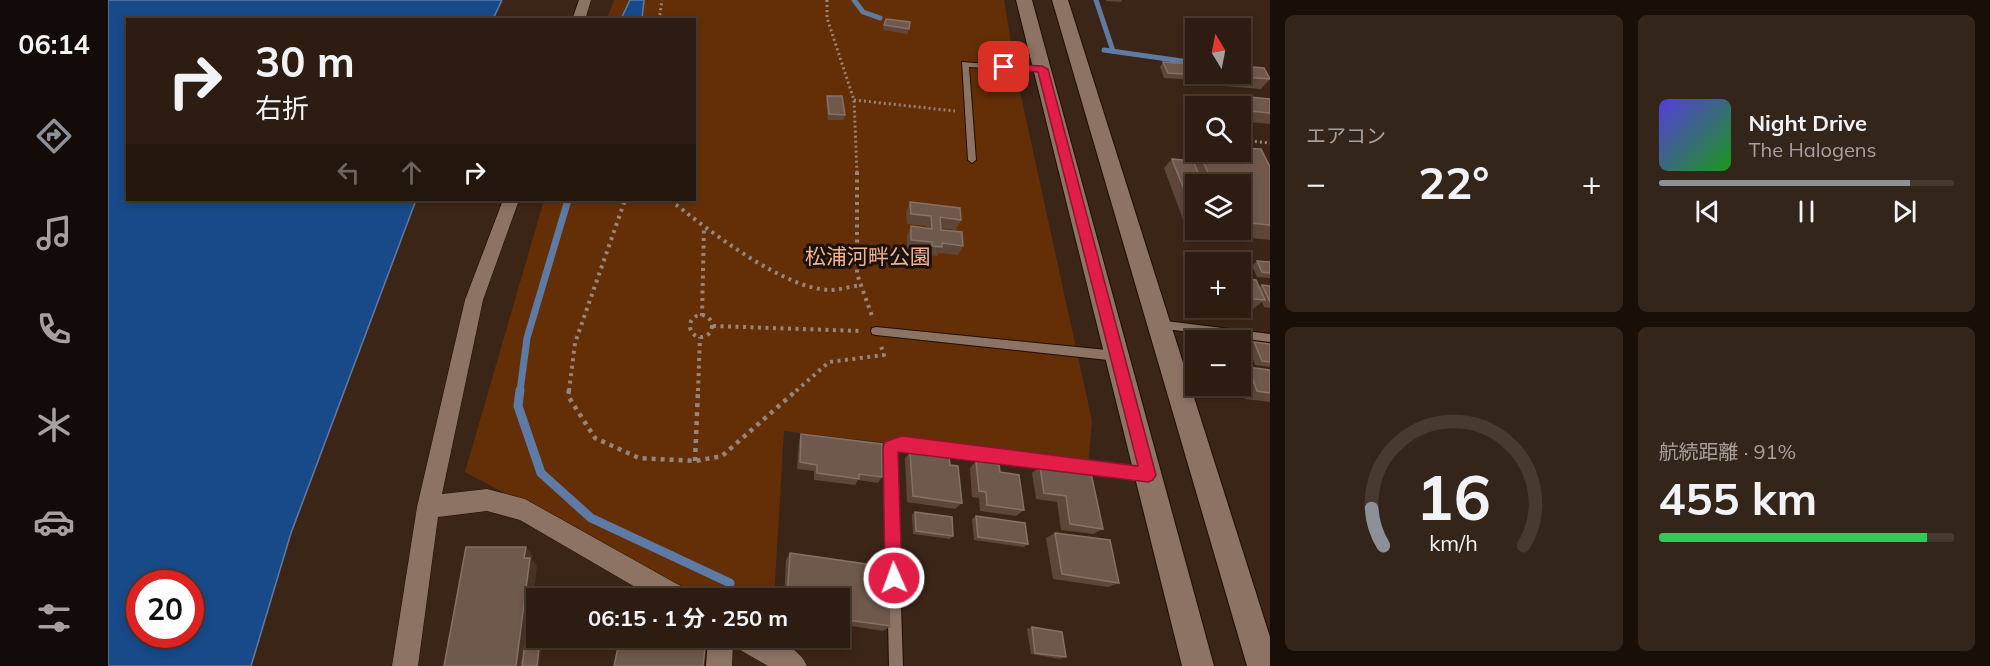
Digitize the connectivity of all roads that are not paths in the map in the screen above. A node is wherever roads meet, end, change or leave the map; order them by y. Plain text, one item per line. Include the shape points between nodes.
1 (585, 0) edge
2 (1024, 0) edge
3 (1060, 0) edge
4 (579, 18) edge
5 (1042, 69) junction
6 (972, 160) dead end
7 (511, 201) edge
8 (1158, 324) junction
9 (876, 331) road end
10 (1270, 338) edge
11 (1117, 356) junction
12 (1148, 475) junction
13 (428, 507) junction
14 (660, 588) edge
15 (720, 648) edge
16 (762, 648) edge
17 (405, 666) edge
18 (719, 666) edge
19 (794, 666) edge
20 (896, 666) edge
21 (1198, 666) edge
22 (1263, 666) edge

1 - 4 street
2 - 5 street
3 - 8 street
5 - 6 lane via 965,64
5 - 11 street
7 - 13 street via 474,300
8 - 10 lane
8 - 22 street
9 - 11 lane
11 - 12 street
12 - 20 lane via 902,443 890,447
12 - 21 street
13 - 14 street via 487,500 525,510
13 - 17 street
15 - 18 street
16 - 19 street

